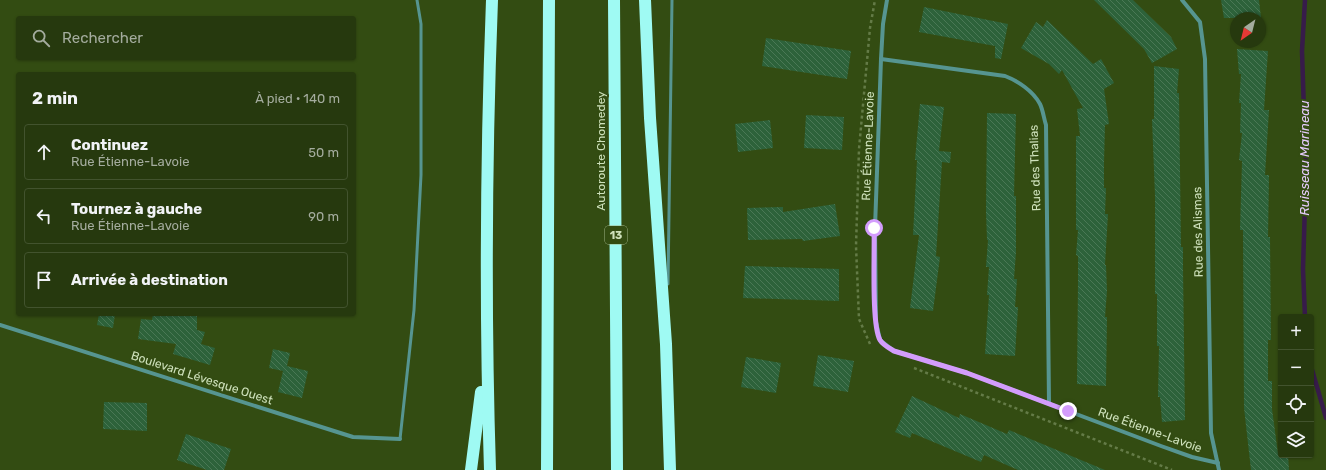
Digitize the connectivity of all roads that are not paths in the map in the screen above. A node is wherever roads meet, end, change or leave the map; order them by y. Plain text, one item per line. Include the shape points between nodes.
1 (417, 0) edge
2 (492, 0) edge
3 (549, 0) edge
4 (614, 0) edge
5 (645, 0) edge
6 (672, 0) edge
7 (887, 0) edge
8 (1182, 0) edge
9 (881, 59) junction
10 (667, 289) dead end
11 (667, 297) dead end
12 (0, 325) edge
13 (666, 344) junction
14 (486, 357) junction
15 (1049, 402) junction
16 (400, 439) joint
17 (1218, 463) junction
18 (471, 470) edge
19 (490, 470) edge
20 (547, 470) edge
21 (617, 470) edge
22 (670, 470) edge
23 (1219, 470) edge

1 - 16 lane via 421,24 421,175 414,310
2 - 14 highway
3 - 20 highway
4 - 21 highway, Autoroute Chomedey / 13
5 - 13 highway via 650,118
6 - 10 lane
7 - 9 street, Rue Étienne-Lavoie
8 - 17 street, Rue des Alismas via 1200,22 1206,59 1211,433
9 - 15 street, Rue Étienne-Lavoie via 874,228 876,322 880,340 894,351
9 - 15 street, Rue des Thalias via 1005,76 1024,86 1040,103 1046,125
11 - 13 lane
12 - 16 street, Boulevard Lévesque Ouest via 353,437
13 - 22 highway
14 - 18 highway
14 - 19 highway
15 - 17 street, Rue Étienne-Lavoie via 1180,452
17 - 23 street, Rue des Alismas

